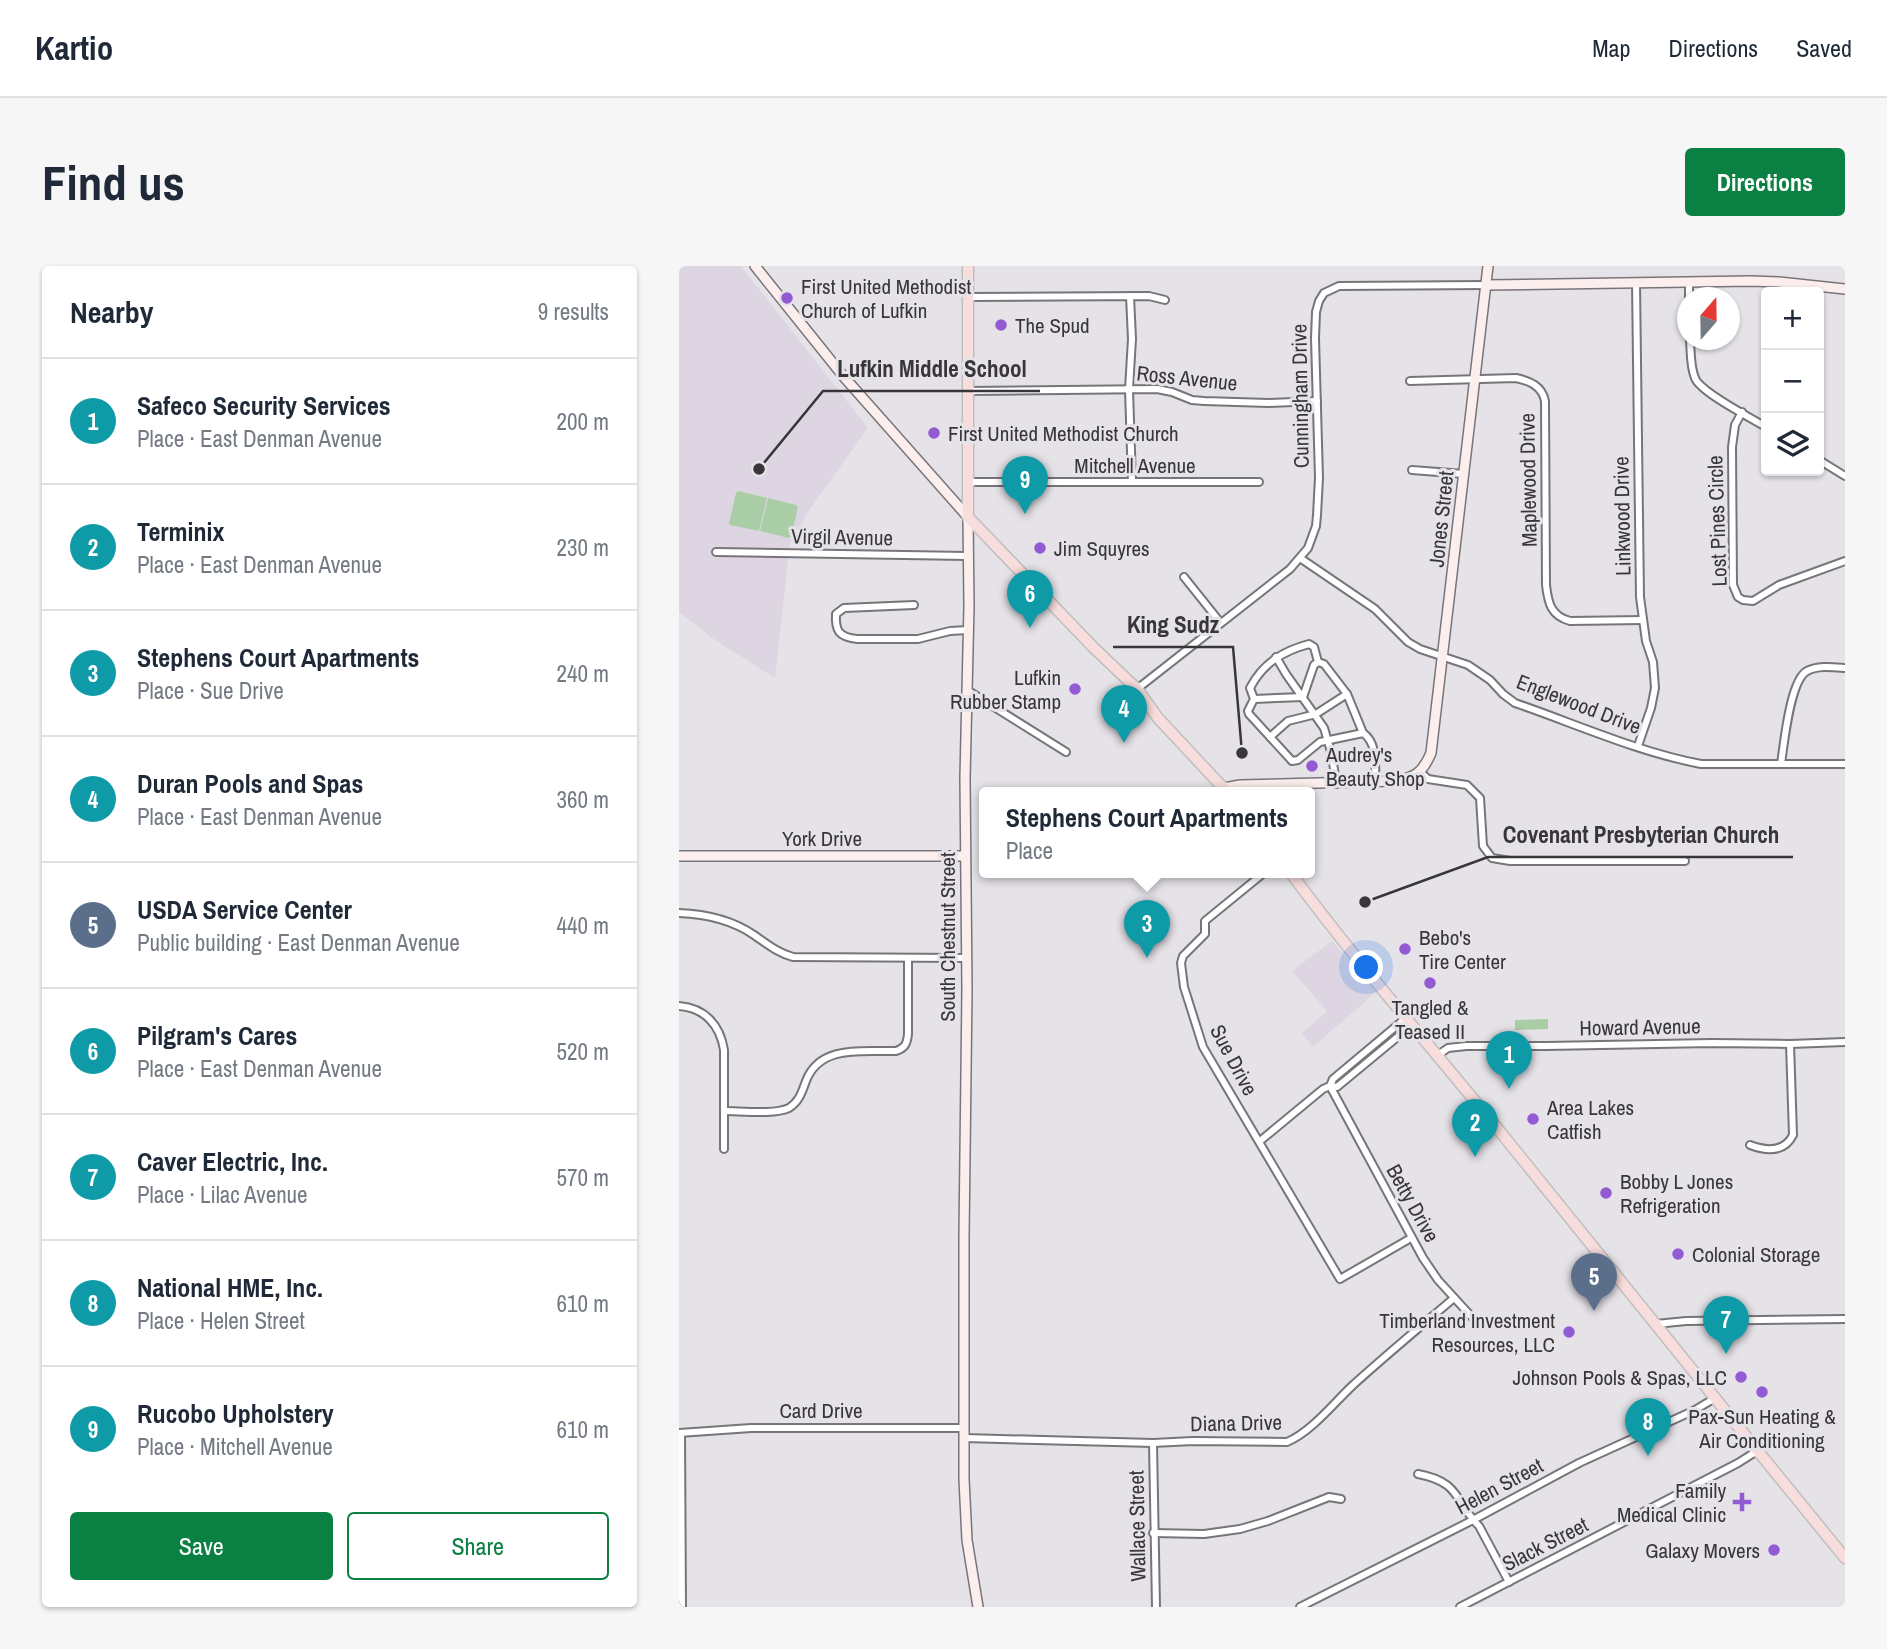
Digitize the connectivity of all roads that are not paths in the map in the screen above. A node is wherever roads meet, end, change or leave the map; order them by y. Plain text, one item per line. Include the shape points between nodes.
1 (755, 266) edge
2 (968, 266) edge
3 (1489, 266) edge
4 (1636, 282) junction
5 (1689, 282) junction
6 (1486, 285) junction
7 (1689, 287) edge
8 (1845, 289) edge
9 (1130, 296) junction
10 (968, 297) junction
11 (1165, 300) dead end
12 (1691, 350) edge
13 (1475, 379) junction
14 (1410, 381) dead end
15 (1129, 389) junction
16 (968, 391) junction
17 (1317, 401) junction
18 (1742, 412) junction
19 (1761, 424) edge
20 (1824, 463) edge
21 (1412, 470) dead end
22 (1464, 474) junction
23 (1845, 476) edge
24 (968, 482) junction
25 (1132, 482) junction
26 (1259, 482) dead end
27 (968, 517) junction
28 (716, 552) dead end
29 (967, 556) junction
30 (1300, 558) junction
31 (1845, 561) edge
32 (1184, 577) dead end
33 (914, 605) dead end
34 (1643, 620) junction
35 (1220, 622) junction
36 (968, 630) junction
37 (1443, 655) junction
38 (1276, 657) junction
39 (1318, 662) junction
40 (1845, 667) edge
41 (1137, 689) junction
42 (967, 690) junction
43 (1347, 694) junction
44 (1303, 697) junction
45 (1254, 699) junction
46 (1316, 714) junction
47 (1363, 733) junction
48 (1270, 737) junction
49 (1329, 740) junction
50 (1638, 747) junction
51 (1066, 752) dead end
52 (1781, 764) junction
53 (1845, 764) edge
54 (1419, 771) junction
55 (1375, 782) junction
56 (1336, 784) junction
57 (1222, 787) edge
58 (1234, 787) edge
59 (679, 856) edge
60 (965, 856) junction
61 (1685, 861) dead end
62 (1258, 878) edge
63 (1295, 878) edge
64 (679, 913) edge
65 (908, 958) junction
66 (966, 958) junction
67 (679, 1006) edge
68 (1409, 1021) junction
69 (1845, 1042) edge
70 (1790, 1044) junction
71 (1438, 1055) junction
72 (1330, 1086) junction
73 (724, 1111) junction
74 (1260, 1141) junction
75 (1749, 1145) dead end
76 (723, 1149) dead end
77 (1412, 1238) junction
78 (1454, 1298) junction
79 (1845, 1319) edge
80 (1656, 1324) junction
81 (1480, 1326) dead end
82 (1715, 1398) junction
83 (680, 1433) edge
84 (964, 1433) junction
85 (1153, 1443) junction
86 (1757, 1451) junction
87 (1418, 1474) dead end
88 (1341, 1499) dead end
89 (1473, 1520) junction
90 (1153, 1533) junction
91 (1845, 1558) edge
92 (1509, 1582) junction
93 (682, 1607) edge
94 (978, 1607) edge
95 (1156, 1607) edge
96 (1300, 1607) edge
97 (1460, 1607) edge

1 - 27 main road via 844,377
2 - 10 main road, South Chestnut Street
3 - 6 main road, Jones Street
4 - 5 main road, Cunningham Drive
4 - 6 main road, Cunningham Drive
4 - 34 street, Linkwood Drive
5 - 7 street
5 - 8 main road, Cunningham Drive via 1779,282
6 - 13 main road, Jones Street
6 - 17 street, Cunningham Drive via 1339,286 1324,293 1316,312
9 - 10 street
9 - 11 street
9 - 15 street
10 - 16 main road, South Chestnut Street
12 - 18 street via 1695,380
13 - 14 street, Maplewood Drive
13 - 22 main road, Jones Street
13 - 34 street, Maplewood Drive via 1525,380 1543,395 1546,585 1551,609 1570,621
15 - 16 street, Ross Avenue
15 - 17 street, Ross Avenue via 1157,389 1205,401
15 - 25 street
16 - 24 main road, South Chestnut Street
17 - 30 street, Cunningham Drive via 1317,515 1312,539
18 - 19 street
18 - 31 street, Lost Pines Circle via 1732,447 1733,585 1738,597 1753,601 1779,585
20 - 23 street
21 - 22 street
22 - 37 main road, Jones Street
24 - 25 street, Mitchell Avenue
24 - 27 main road, South Chestnut Street
25 - 26 street, Mitchell Avenue
27 - 29 main road, South Chestnut Street
27 - 41 main road
28 - 29 street, Virgil Avenue
29 - 36 main road, South Chestnut Street
30 - 35 street, Cunningham Drive
30 - 37 street, Englewood Drive via 1375,609 1408,642
32 - 35 street
33 - 36 street via 844,608 836,614 835,625 840,634 857,639 918,639
34 - 50 street, Linkwood Drive via 1655,688
35 - 41 street, Cunningham Drive
36 - 42 main road, South Chestnut Street
37 - 50 street, Englewood Drive via 1479,672 1515,703
37 - 54 main road, Jones Street via 1431,753
38 - 39 street via 1309,644
38 - 44 street
38 - 45 street via 1251,684
39 - 43 street
39 - 44 street
40 - 52 street via 1811,669 1798,679
41 - 57 main road
42 - 51 street
42 - 60 main road, South Chestnut Street
43 - 46 street
43 - 47 street
44 - 45 street
44 - 46 street
45 - 48 street via 1249,714
46 - 48 street via 1292,719
46 - 49 street
47 - 49 street
47 - 55 street via 1374,750
48 - 49 street via 1292,761
49 - 56 street
50 - 52 street, Englewood Drive via 1701,764
52 - 53 street, Englewood Drive
54 - 55 main road via 1408,779
54 - 61 street via 1428,779 1463,783 1476,792 1483,846 1492,858
55 - 56 main road
56 - 58 main road
59 - 60 main road, York Drive
60 - 66 main road, South Chestnut Street
62 - 74 street, Sue Drive via 1205,921 1205,934 1181,963 1203,1047
63 - 68 main road
64 - 65 street via 734,924 793,957
65 - 66 street
65 - 73 street via 908,1041 901,1049 845,1051 825,1058 809,1074 797,1102 786,1109
66 - 84 main road, South Chestnut Street
67 - 73 street via 706,1016 720,1033
68 - 71 main road
68 - 72 street via 1337,1087
69 - 70 street, Howard Avenue
70 - 71 street, Howard Avenue via 1455,1046
70 - 75 street via 1793,1135 1778,1149
71 - 80 main road
72 - 74 street
72 - 77 street, Betty Drive
73 - 76 street
74 - 77 street, Sue Drive via 1340,1279
77 - 78 street, Betty Drive
78 - 81 street, Betty Drive
78 - 85 street, Diana Drive via 1295,1439
79 - 80 street
80 - 82 main road
82 - 86 main road
82 - 89 street, Helen Street
83 - 84 street, Card Drive via 751,1428
83 - 93 street
84 - 85 street, Diana Drive
84 - 94 main road, South Chestnut Street via 967,1540
85 - 90 street, Wallace Street
86 - 91 main road
86 - 92 street, Slack Street
87 - 89 street via 1451,1488
88 - 90 street via 1329,1497 1240,1529
89 - 92 street
89 - 96 street, Helen Street
90 - 95 street, Wallace Street
92 - 97 street, Slack Street

